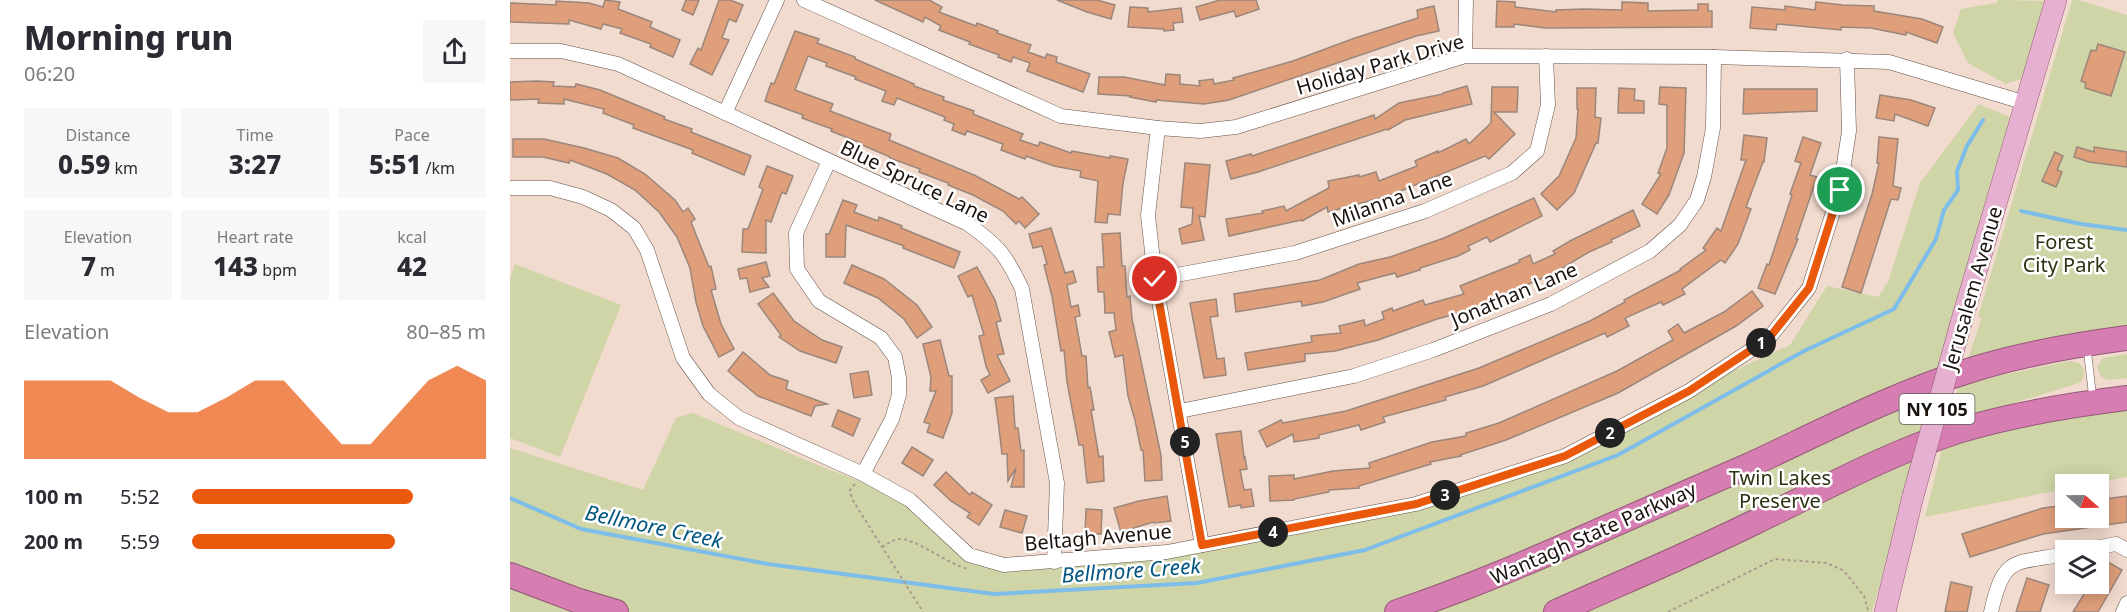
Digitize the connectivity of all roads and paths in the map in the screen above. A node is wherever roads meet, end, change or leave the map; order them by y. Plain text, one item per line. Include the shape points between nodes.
1 (777, 0) edge
2 (804, 0) edge
3 (1466, 0) edge
4 (2056, 0) edge
5 (510, 51) edge
6 (1465, 56) junction
7 (1546, 56) junction
8 (1714, 57) junction
9 (1847, 59) junction
10 (2025, 103) junction
11 (725, 113) junction
12 (1158, 129) junction
13 (829, 161) junction
14 (510, 188) edge
15 (1155, 279) junction
16 (2127, 338) edge
17 (2087, 343) junction
18 (2127, 398) edge
19 (2093, 402) junction
20 (1180, 411) junction
21 (863, 474) junction
22 (1202, 545) junction
23 (2109, 545) edge
24 (882, 547) junction
25 (2127, 549) edge
26 (2055, 556) edge
27 (1054, 562) junction
28 (976, 570) dead end
29 (510, 575) edge
30 (2127, 603) edge
31 (616, 612) edge
32 (923, 612) edge
33 (1397, 612) edge
34 (1556, 612) edge
35 (1668, 612) edge
36 (1869, 612) edge
37 (1885, 612) edge
38 (1991, 612) edge
39 (2123, 612) edge

1 - 11 street
2 - 12 street, Holiday Park Drive via 1061,116
3 - 6 street
4 - 10 main road, Jerusalem Avenue / NY 105
5 - 11 street, Blue Spruce Lane via 561,51 618,64
6 - 7 street, Holiday Park Drive
6 - 12 street, Holiday Park Drive via 1236,127 1200,131
7 - 8 street, Holiday Park Drive
7 - 15 street, Milanna Lane via 1548,105 1538,151 1512,173 1425,211 1295,253
8 - 9 street, Holiday Park Drive
8 - 20 street, Jonathan Lane via 1713,128 1697,200 1680,225 1650,251 1551,304 1433,350 1354,376
9 - 10 street, Holiday Park Drive via 1889,62
9 - 22 street, Beltagh Avenue via 1849,130 1840,190 1809,288 1769,338 1689,391 1565,456 1416,504
10 - 37 main road, Jerusalem Avenue / NY 105, bridge via 1913,496
11 - 13 street, Blue Spruce Lane
12 - 15 street via 1148,215
13 - 21 street via 796,233 797,269 819,302 881,338 895,357 898,378 899,395 892,418
13 - 27 street, Blue Spruce Lane via 968,224 994,242 1009,262 1023,290 1053,455 1057,483
14 - 21 street, Beltagh Avenue via 550,188 583,197 634,228 647,250 683,358 709,394 739,417
15 - 20 street
16 - 17 highway, Wantagh State Parkway
17 - 19 lane
17 - 33 highway, Wantagh State Parkway via 1972,369 1921,387 1492,578
18 - 19 highway
19 - 34 highway via 2020,415 1906,450
20 - 22 street
21 - 24 path via 850,490 852,499
21 - 27 street, Beltagh Avenue via 909,500 969,555 1004,565
22 - 27 street, Beltagh Avenue
23 - 25 street
24 - 28 path via 902,539 943,560
24 - 32 path
26 - 38 street via 2015,564 2004,572
29 - 31 highway
30 - 39 street
35 - 36 path via 1775,559 1827,563 1844,572 1864,596

